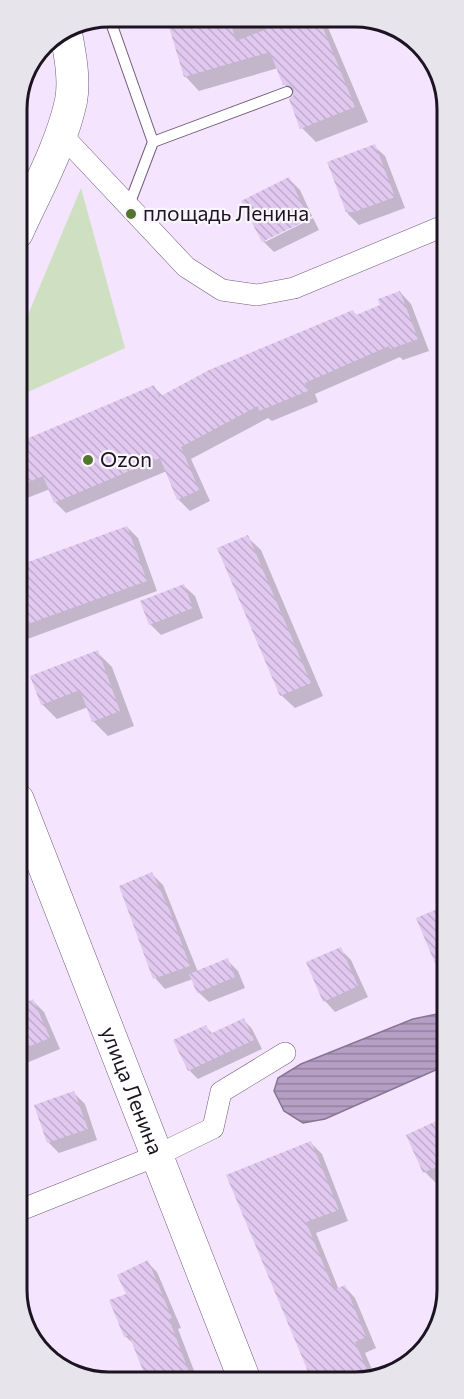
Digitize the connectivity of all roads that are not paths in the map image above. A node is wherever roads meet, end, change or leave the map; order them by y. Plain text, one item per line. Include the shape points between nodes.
1 (113, 27) edge
2 (67, 39) edge
3 (287, 92) dead end
4 (60, 133) junction
5 (153, 142) junction
6 (129, 205) junction
7 (27, 210) edge
8 (437, 229) edge
9 (27, 823) edge
10 (285, 1053) dead end
11 (156, 1156) junction
12 (27, 1207) edge
13 (241, 1372) edge

1 - 5 lane
2 - 4 main road via 71,100
3 - 5 lane
4 - 6 street
4 - 7 main road
5 - 6 lane
6 - 8 street via 186,267 222,290 257,295 294,288
9 - 11 main road, улица Ленина
10 - 11 street via 221,1092 213,1128
11 - 12 street
11 - 13 main road, улица Ленина

